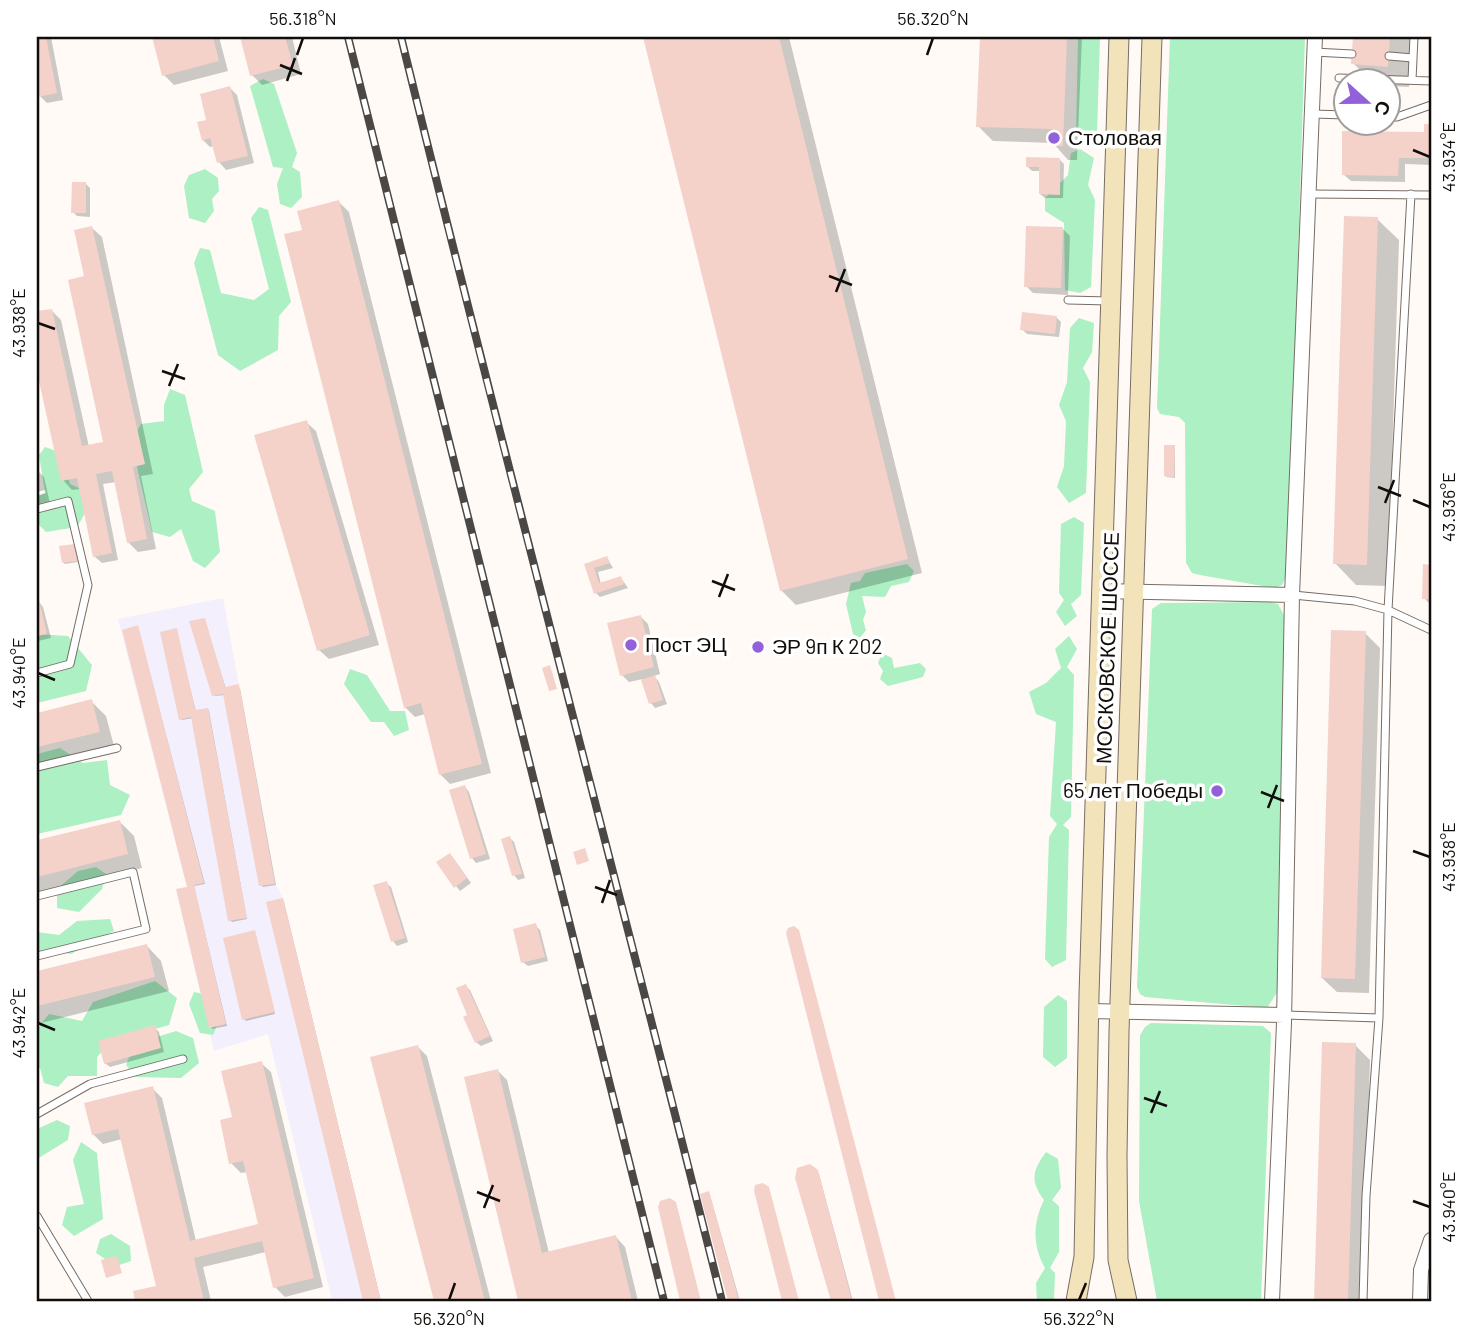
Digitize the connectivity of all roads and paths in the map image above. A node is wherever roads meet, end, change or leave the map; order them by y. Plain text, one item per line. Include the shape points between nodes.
1 (1119, 37) edge
2 (1152, 37) edge
3 (1315, 37) edge
4 (1414, 37) edge
5 (1314, 52) junction
6 (1352, 54) dead end
7 (1389, 57) dead end
8 (1413, 58) junction
9 (1402, 80) edge
10 (1412, 80) junction
11 (1431, 81) edge
12 (1431, 105) edge
13 (1313, 114) junction
14 (1332, 115) edge
15 (1402, 115) edge
16 (1310, 194) junction
17 (1411, 194) junction
18 (1431, 195) edge
19 (1068, 300) dead end
20 (1111, 301) junction
21 (37, 509) edge
22 (1101, 592) junction
23 (1132, 592) junction
24 (1292, 595) junction
25 (1388, 610) junction
26 (1431, 630) edge
27 (37, 673) edge
28 (117, 748) dead end
29 (37, 766) edge
30 (37, 896) edge
31 (37, 956) edge
32 (1089, 1011) junction
33 (1120, 1011) junction
34 (1284, 1015) junction
35 (1379, 1018) junction
36 (183, 1059) dead end
37 (37, 1114) edge
38 (37, 1216) edge
39 (1431, 1240) edge
40 (1084, 1257) junction
41 (1118, 1260) junction
42 (88, 1301) edge
43 (1076, 1301) edge
44 (1089, 1301) edge
45 (1118, 1301) edge
46 (1127, 1301) edge
47 (1272, 1301) edge
48 (1363, 1301) edge
49 (1420, 1301) edge

1 - 20 main road, МОСКОВСКОЕ ШОССЕ
2 - 23 main road, МОСКОВСКОЕ ШОССЕ
3 - 5 street
4 - 8 lane
5 - 6 lane
5 - 13 street
7 - 8 lane
8 - 10 lane
9 - 10 lane
10 - 11 lane
12 - 15 lane
13 - 14 lane
13 - 16 street
16 - 17 lane
16 - 24 street
17 - 18 lane
17 - 25 lane
19 - 20 lane
20 - 22 main road, МОСКОВСКОЕ ШОССЕ
21 - 27 lane via 68,501 88,585 70,664
22 - 23 street
22 - 32 main road, МОСКОВСКОЕ ШОССЕ
23 - 24 street
23 - 33 main road, МОСКОВСКОЕ ШОССЕ
24 - 25 lane via 1355,601
24 - 34 street
25 - 26 lane
25 - 35 lane
28 - 29 lane
30 - 31 lane via 133,872 146,929
32 - 33 street
32 - 40 main road, МОСКОВСКОЕ ШОССЕ
33 - 34 street
33 - 41 main road, МОСКОВСКОЕ ШОССЕ
34 - 35 lane
34 - 47 street
35 - 48 lane
36 - 37 lane via 90,1084
38 - 42 lane
39 - 49 street via 1421,1270
40 - 43 main road, МОСКОВСКОЕ ШОССЕ
40 - 44 main road
41 - 45 main road
41 - 46 main road, МОСКОВСКОЕ ШОССЕ

